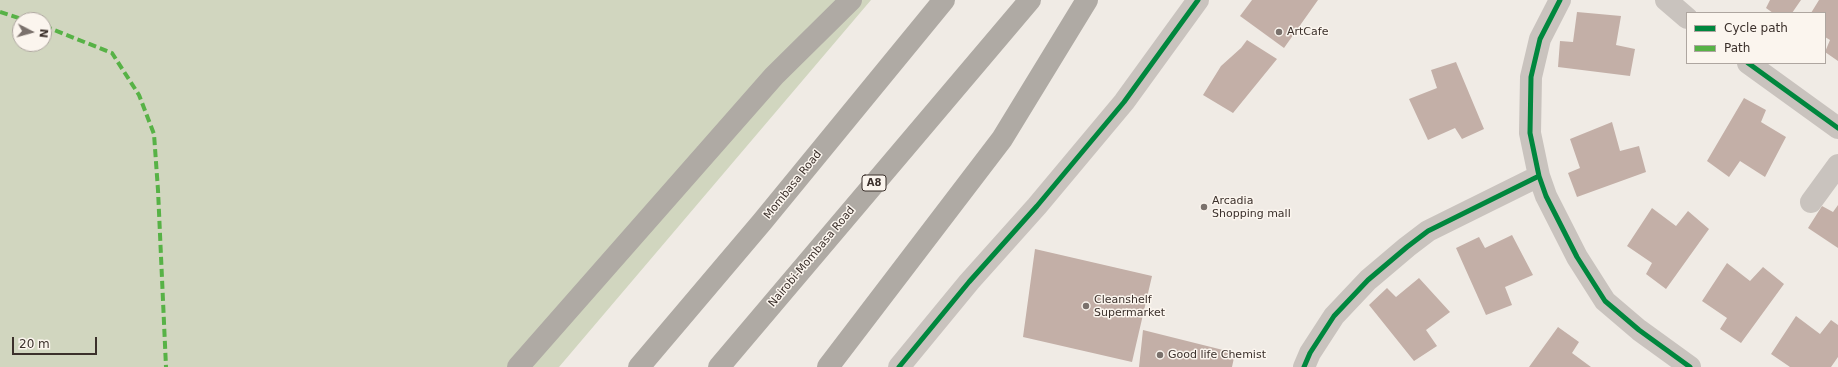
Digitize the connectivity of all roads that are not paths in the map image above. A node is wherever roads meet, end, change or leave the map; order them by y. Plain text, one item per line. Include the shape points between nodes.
1 (851, 0) edge
2 (944, 0) edge
3 (1030, 0) edge
4 (1087, 0) edge
5 (1198, 0) edge
6 (1560, 0) edge
7 (1666, 0) edge
8 (1686, 17) edge
9 (1749, 64) edge
10 (1838, 128) edge
11 (1838, 165) edge
12 (1539, 176) junction
13 (1811, 202) dead end
14 (518, 367) edge
15 (639, 367) edge
16 (719, 367) edge
17 (828, 367) edge
18 (899, 367) edge
19 (1304, 367) edge
20 (1690, 367) edge

1 - 14 highway via 774,76
2 - 15 highway, Mombasa Road via 768,216
3 - 16 highway, Nairobi-Mombasa Road / A8
4 - 17 highway via 1002,139
5 - 18 street via 1124,102
6 - 12 street via 1540,39 1531,76 1530,133
7 - 8 street
9 - 10 street
11 - 13 street
12 - 19 street via 1428,231 1407,247 1368,280 1334,316
12 - 20 street via 1546,196 1577,257 1605,300 1639,330

